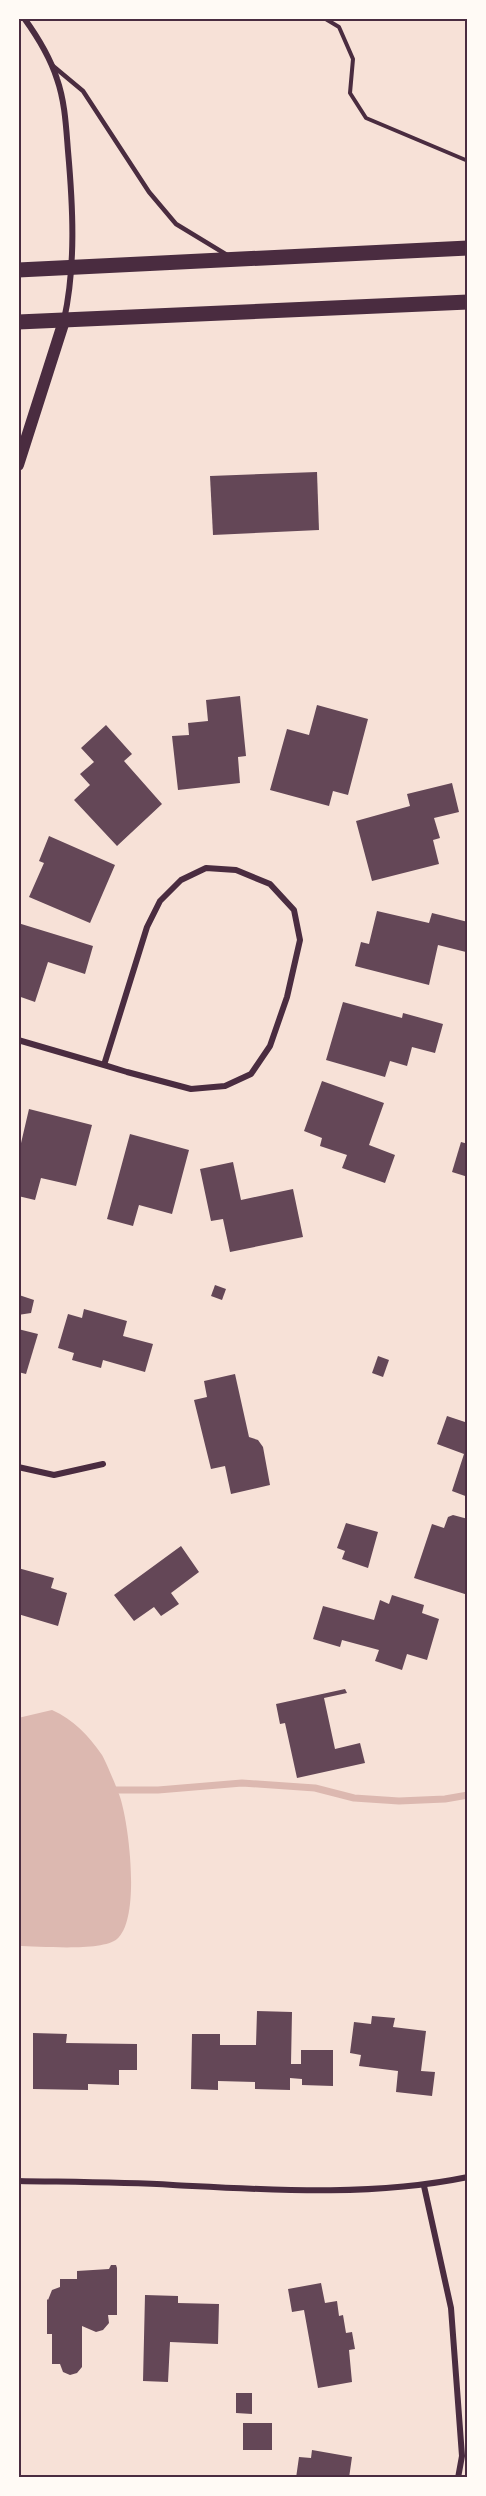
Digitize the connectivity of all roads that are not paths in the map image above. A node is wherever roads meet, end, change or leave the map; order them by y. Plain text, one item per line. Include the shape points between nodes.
1 (24, 18) edge
2 (51, 63) junction
3 (468, 248) edge
4 (235, 260) junction
5 (72, 268) junction
6 (18, 270) edge
7 (468, 302) edge
8 (64, 321) junction
9 (18, 322) edge
10 (18, 465) edge
11 (18, 1040) edge
12 (104, 1065) junction
13 (103, 1464) dead end
14 (18, 1467) edge
15 (468, 2177) edge
16 (18, 2181) edge
17 (424, 2186) junction
18 (458, 2478) edge

1 - 2 street
2 - 4 lane via 83,91 149,192 176,224
2 - 5 street via 64,106
3 - 4 main road
4 - 5 main road
5 - 6 main road
5 - 8 street
7 - 8 main road
8 - 9 main road
8 - 10 main road
11 - 12 street
12 - 12 street via 191,1089 225,1086 251,1074 270,1046 287,997 300,940 294,910 270,884 236,870 206,868 181,880 160,901 147,927
13 - 14 street via 54,1475
15 - 17 street
16 - 17 street via 170,2184 270,2191
17 - 18 street via 451,2308 462,2456

